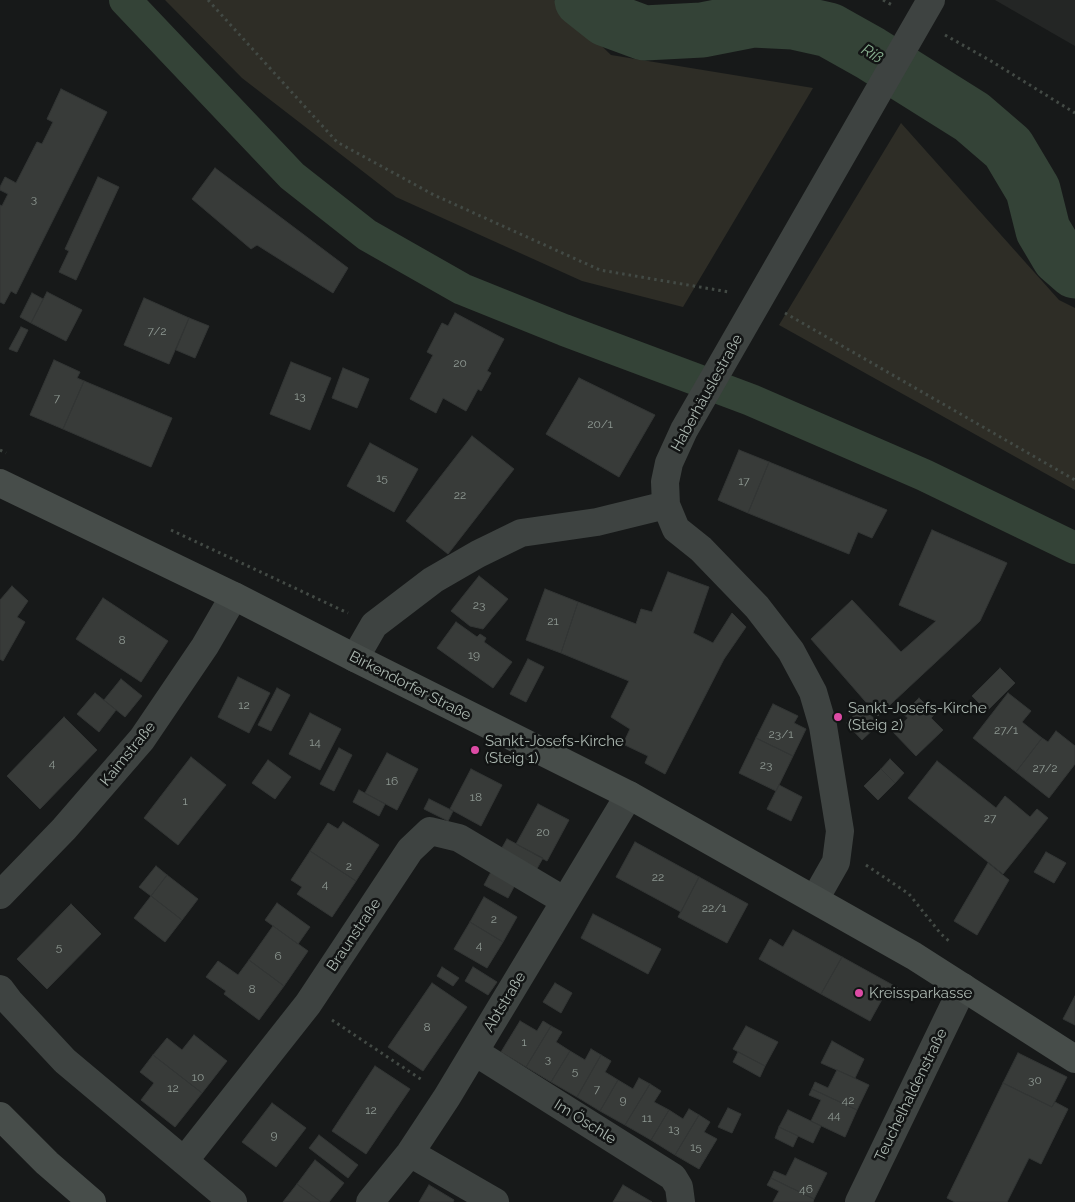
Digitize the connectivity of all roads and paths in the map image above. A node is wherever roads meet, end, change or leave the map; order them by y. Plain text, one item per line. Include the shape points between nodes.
1 (208, 0) edge
2 (921, 18) edge
3 (1075, 113) edge
4 (759, 298) junction
5 (0, 450) edge
6 (9, 454) dead end
7 (1075, 480) edge
8 (0, 483) edge
9 (666, 505) junction
10 (169, 529) dead end
11 (234, 596) junction
12 (374, 625) junction
13 (355, 658) junction
14 (629, 795) junction
15 (838, 845) junction
16 (0, 895) edge
17 (815, 899) junction
18 (565, 901) junction
19 (941, 934) dead end
20 (963, 987) junction
21 (0, 988) edge
22 (308, 1004) junction
23 (475, 1052) junction
24 (1075, 1059) edge
25 (447, 1098) junction
26 (0, 1116) edge
27 (410, 1152) junction
28 (184, 1161) junction
29 (92, 1202) edge
30 (234, 1202) edge
31 (370, 1202) edge
32 (495, 1202) edge
33 (682, 1202) edge
34 (859, 1202) edge

1 - 4 path via 337,142 426,190 600,270
2 - 3 path
2 - 4 street, Haberhäuslestraße
4 - 7 path
4 - 9 street, Haberhäuslestraße via 669,462 665,482
5 - 6 path
8 - 11 street, Birkendorfer Straße
9 - 12 street via 597,522 521,533 433,580
9 - 15 street via 676,529 757,607 791,651 813,692 823,726 840,831
10 - 12 path
11 - 13 street, Birkendorfer Straße
11 - 16 street, Kaimstraße via 205,646 142,739 64,829
12 - 13 street
13 - 14 street, Birkendorfer Straße
14 - 17 street, Birkendorfer Straße
14 - 18 street, Abtstraße
15 - 17 street via 836,862
15 - 19 path via 909,894
17 - 20 street, Birkendorfer Straße
18 - 22 street, Braunstraße via 459,838 430,831 410,850
18 - 23 street, Abtstraße
20 - 24 street, Birkendorfer Straße
20 - 34 street, Teuchelhaldenstraße
21 - 28 street via 65,1061
22 - 25 path
22 - 28 street, Braunstraße
23 - 25 street, Abtstraße
23 - 33 street, Im Öschle via 673,1177 680,1187
25 - 27 street, Abtstraße
26 - 29 street
27 - 31 street, Abtstraße
27 - 32 street
28 - 30 street

